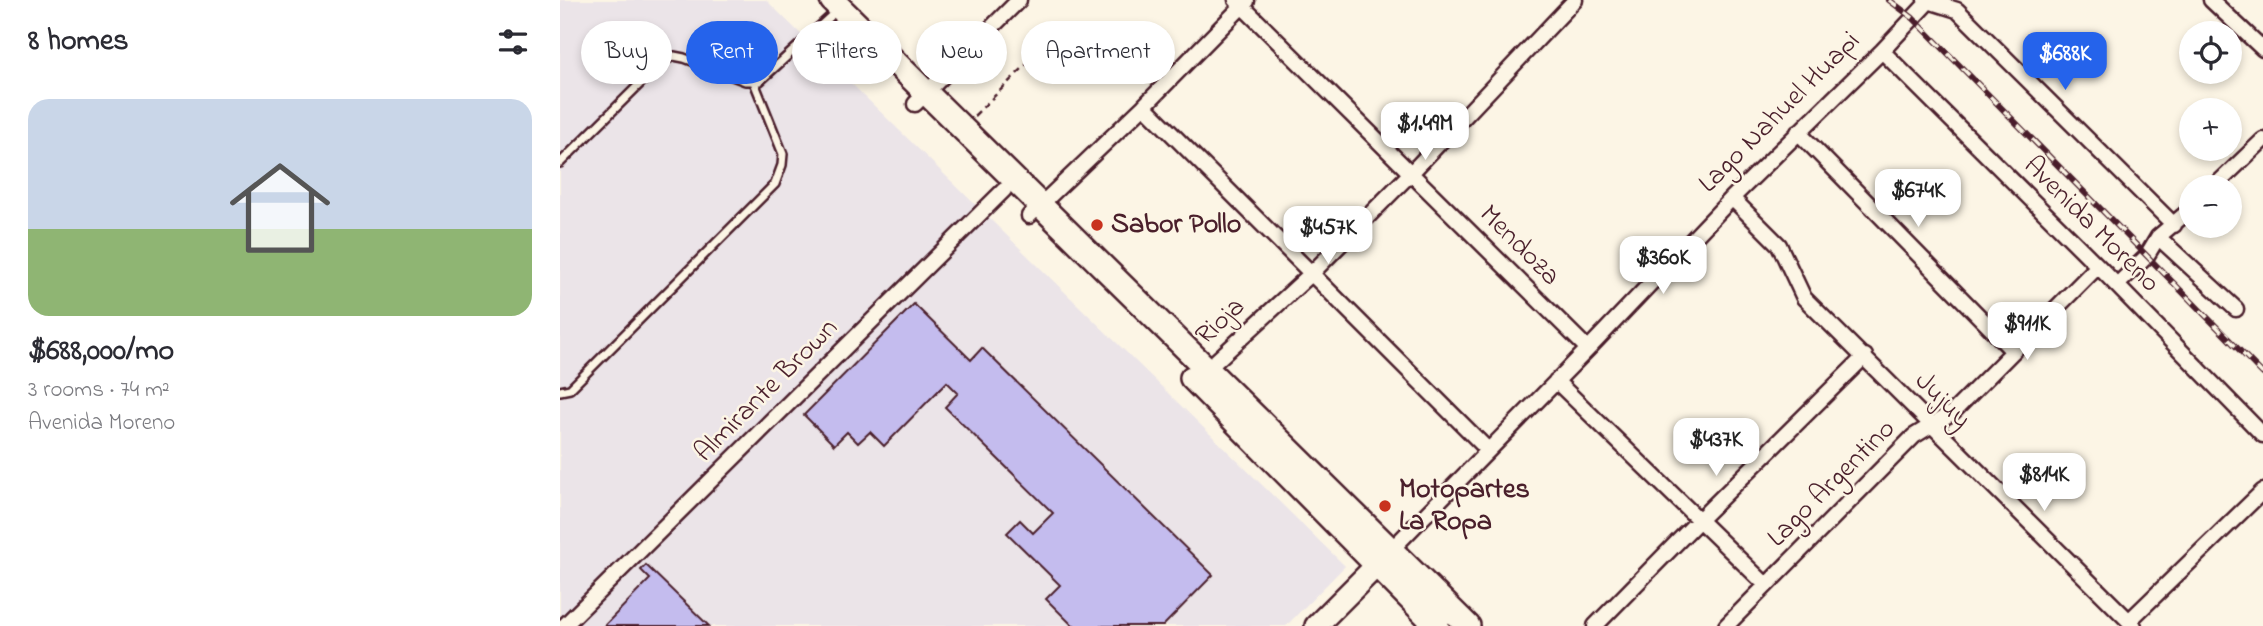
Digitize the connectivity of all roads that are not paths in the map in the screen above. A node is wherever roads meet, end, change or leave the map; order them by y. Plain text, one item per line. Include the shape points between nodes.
1 (1019, 0) edge
2 (1575, 0) edge
3 (2211, 0) edge
4 (1927, 1) edge
5 (1242, 2) edge
6 (828, 5) edge
7 (2263, 49) edge
8 (1882, 51) junction
9 (686, 59) edge
10 (778, 61) edge
11 (755, 84) edge
12 (920, 98) junction
13 (1144, 106) junction
14 (1798, 132) junction
15 (2263, 140) edge
16 (560, 163) edge
17 (1410, 173) junction
18 (2227, 175) edge
19 (1004, 190) junction
20 (1732, 198) junction
21 (1034, 211) junction
22 (2179, 220) edge
23 (2174, 225) junction
24 (2158, 237) junction
25 (2098, 265) junction
26 (1311, 274) junction
27 (2117, 285) junction
28 (2236, 309) dead end
29 (1588, 349) junction
30 (2013, 351) junction
31 (1865, 356) junction
32 (1200, 376) junction
33 (1556, 381) junction
34 (560, 391) edge
35 (1930, 426) junction
36 (2263, 435) edge
37 (1488, 450) junction
38 (2263, 491) edge
39 (1698, 521) junction
40 (1383, 558) junction
41 (1766, 585) junction
42 (2131, 624) edge
43 (565, 626) edge
44 (1316, 626) edge
45 (1437, 626) edge
46 (1468, 626) edge
47 (1595, 626) edge
48 (1726, 626) edge

1 - 12 street
2 - 17 street, Rioja
3 - 7 street
4 - 8 street, Lago Nahuel Huapi
4 - 23 street, Avenida Moreno via 1957,10
5 - 13 street
5 - 17 street, Mendoza
6 - 10 lane
6 - 12 main road
8 - 14 street, Lago Nahuel Huapi
8 - 25 street, Avenida Moreno
9 - 16 lane via 674,56 663,61
11 - 34 lane via 783,154 775,184 570,389
12 - 19 main road
12 - 21 main road via 962,128
13 - 21 street
13 - 26 street
14 - 20 street, Lago Nahuel Huapi
14 - 30 street
15 - 18 street
17 - 26 street, Rioja
17 - 29 street, Mendoza
19 - 21 main road
19 - 43 street, Almirante Brown
20 - 29 street, Lago Nahuel Huapi
20 - 31 street, Jujuy via 1779,245 1804,298
21 - 32 main road
22 - 23 street
23 - 24 street
24 - 27 street via 2146,257
24 - 28 street, Avenida Moreno
25 - 27 street, Avenida Moreno
25 - 30 street, Lago Argentino
26 - 32 street, Rioja
26 - 37 street
27 - 36 street, Avenida Moreno
29 - 33 street, Lago Nahuel Huapi
30 - 35 street, Lago Argentino via 1953,412
31 - 35 street, Jujuy
31 - 39 street
32 - 40 main road
33 - 37 street, Lago Nahuel Huapi
33 - 39 street
35 - 41 street, Lago Argentino via 1914,436
35 - 42 street, Jujuy
37 - 40 street, Lago Nahuel Huapi
38 - 42 street
39 - 41 street
39 - 47 street
40 - 44 main road, Lago Nahuel Huapi
40 - 45 main road
40 - 46 main road
41 - 48 street, Lago Argentino

